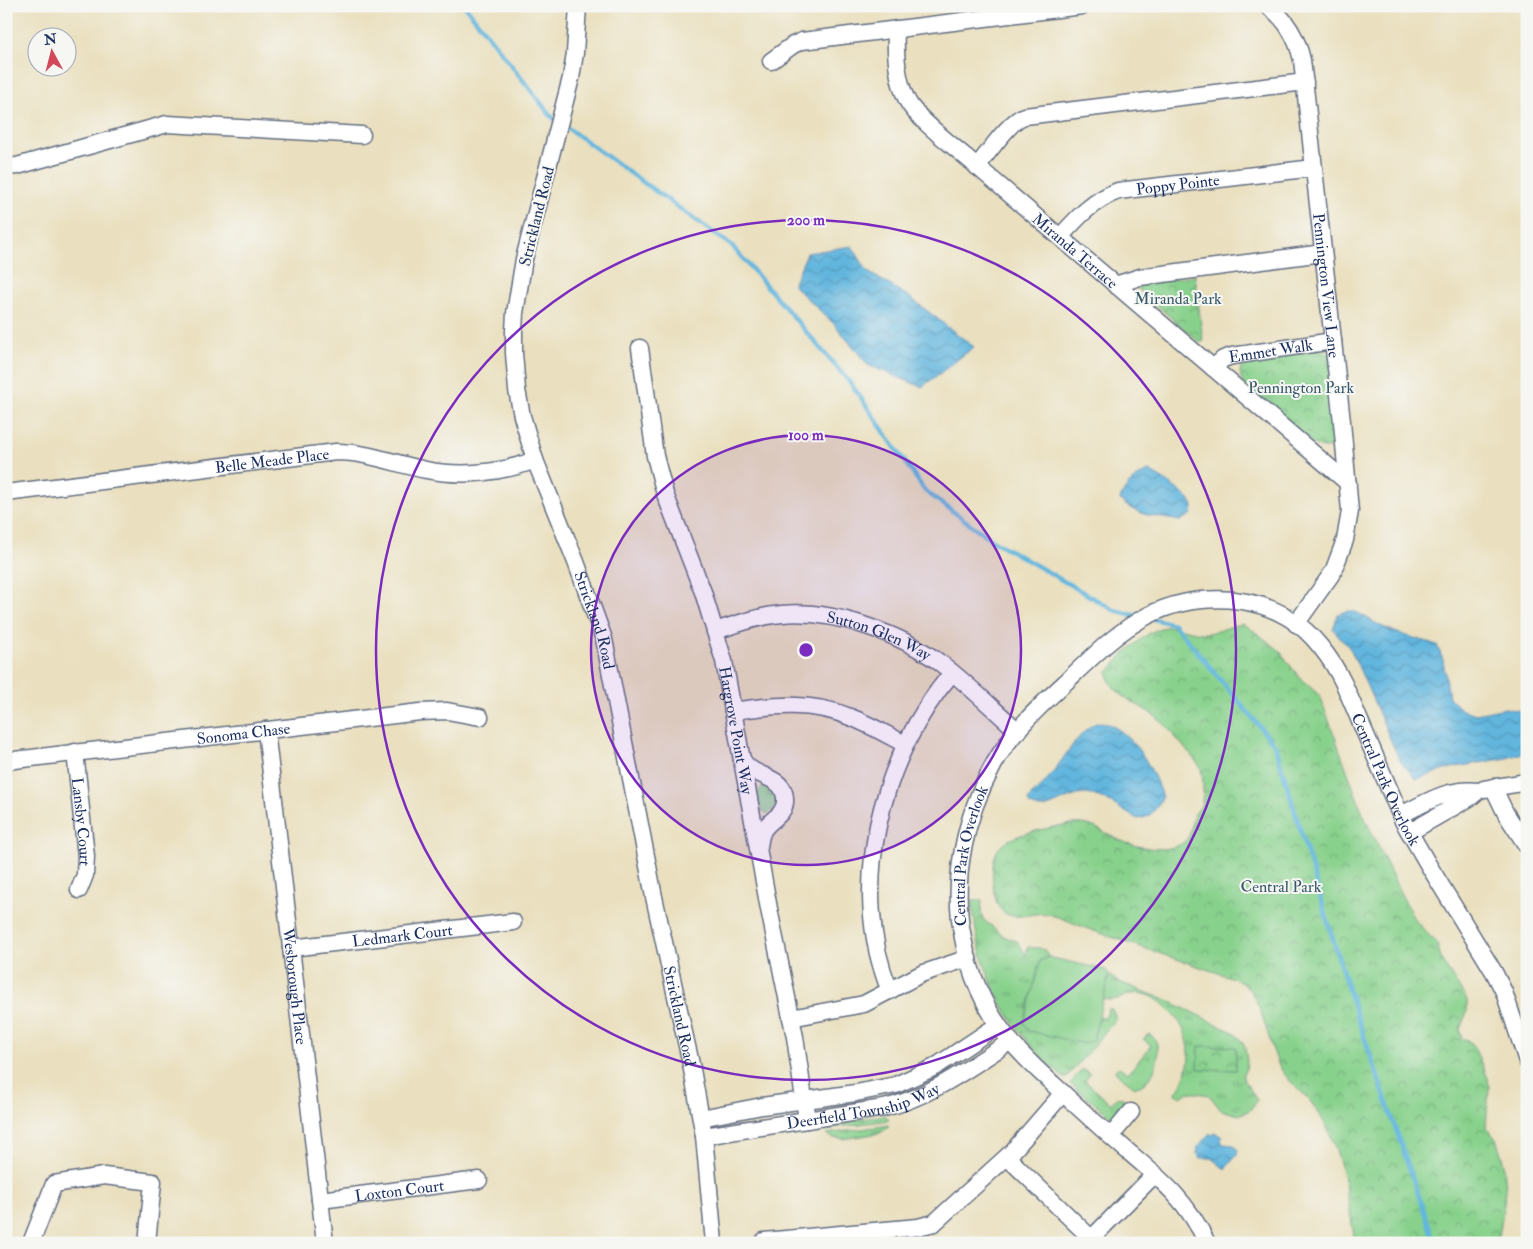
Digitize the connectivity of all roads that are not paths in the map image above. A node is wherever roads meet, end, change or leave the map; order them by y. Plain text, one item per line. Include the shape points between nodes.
1 (578, 6) edge
2 (1082, 6) edge
3 (1268, 6) edge
4 (896, 29) junction
5 (771, 61) dead end
6 (1305, 82) junction
7 (362, 135) dead end
8 (977, 166) junction
9 (6, 168) edge
10 (1314, 168) junction
11 (1060, 237) junction
12 (1323, 254) junction
13 (1115, 284) junction
14 (1333, 341) junction
15 (640, 348) dead end
16 (1213, 368) junction
17 (535, 460) junction
18 (1348, 483) junction
19 (6, 493) edge
20 (1296, 624) junction
21 (715, 631) junction
22 (952, 673) junction
23 (733, 712) junction
24 (480, 717) dead end
25 (266, 730) junction
26 (1018, 731) junction
27 (905, 744) junction
28 (75, 752) junction
29 (742, 757) junction
30 (6, 761) edge
31 (1527, 782) edge
32 (1485, 789) junction
33 (1400, 815) junction
34 (1410, 832) junction
35 (1527, 846) edge
36 (759, 852) junction
37 (79, 890) dead end
38 (513, 922) dead end
39 (291, 948) junction
40 (968, 958) junction
41 (890, 991) junction
42 (791, 1018) junction
43 (998, 1025) junction
44 (1010, 1041) junction
45 (1527, 1061) edge
46 (1063, 1093) junction
47 (804, 1100) junction
48 (762, 1106) junction
49 (1132, 1112) dead end
50 (701, 1118) junction
51 (807, 1120) junction
52 (766, 1126) junction
53 (704, 1136) junction
54 (1111, 1136) junction
55 (1007, 1158) junction
56 (1155, 1174) junction
57 (479, 1180) dead end
58 (320, 1200) junction
59 (764, 1241) dead end
60 (1092, 1241) edge
61 (31, 1243) edge
62 (147, 1243) edge
63 (325, 1243) edge
64 (714, 1243) edge
65 (1207, 1243) edge

1 - 17 street, Strickland Road via 572,78 529,235 515,313 514,353 518,390
2 - 4 street
3 - 6 street, Pennington View Lane via 1283,20 1297,44
4 - 5 street via 802,41
4 - 8 street, Miranda Terrace via 898,70 908,102
6 - 8 street via 1020,117
6 - 10 street, Pennington View Lane
7 - 9 street via 167,124
8 - 11 street, Miranda Terrace
10 - 11 street, Poppy Pointe via 1118,191 1091,205
10 - 12 street, Pennington View Lane
11 - 13 street, Miranda Terrace
12 - 13 street via 1140,277
12 - 14 street, Pennington View Lane
13 - 16 street, Miranda Terrace
14 - 16 street, Emmet Walk via 1232,356
14 - 18 street, Pennington View Lane
15 - 21 street, Hargrove Point Way via 655,457 667,500
16 - 18 street, Miranda Terrace
17 - 19 street, Belle Meade Place via 499,470 451,472 426,470 360,453 336,452
17 - 50 street, Strickland Road via 604,639
18 - 20 street, Pennington View Lane via 1350,511 1345,540 1333,572
20 - 26 street, Central Park Overlook via 1268,608 1241,602 1199,600 1169,607 1140,620 1114,639
20 - 33 street, Central Park Overlook via 1318,644 1338,672
21 - 22 street, Sutton Glen Way via 769,616 816,615 851,622 904,642
21 - 23 street, Hargrove Point Way
22 - 26 street, Sutton Glen Way
22 - 27 street via 924,709
23 - 27 street via 776,705 825,708
23 - 29 street, Hargrove Point Way
24 - 25 street, Sonoma Chase via 427,711
25 - 28 street, Sonoma Chase
25 - 39 street, Wesborough Place
26 - 40 street, Central Park Overlook via 1003,747 987,777 971,813 964,841 959,901 961,930
27 - 41 street via 881,815 871,881 877,952
28 - 30 street, Sonoma Chase
28 - 37 street, Lansby Court via 86,856 85,876
29 - 36 street, Hargrove Point Way
29 - 36 street via 751,770 778,782 785,799 780,813 762,834
31 - 32 street
32 - 33 street via 1454,791
32 - 34 street
32 - 35 street
33 - 34 street, Central Park Overlook
34 - 45 street, Central Park Overlook via 1494,972
36 - 42 street, Hargrove Point Way
38 - 39 street, Ledmark Court
39 - 58 street, Wesborough Place
40 - 41 street via 920,974
40 - 43 street, Central Park Overlook
41 - 42 street via 864,1004
42 - 47 street, Hargrove Point Way
43 - 44 street, Central Park Overlook
43 - 47 street, Deerfield Township Way via 935,1067 896,1085
44 - 46 street, Central Park Overlook
44 - 51 street, Deerfield Township Way via 914,1099 884,1108
46 - 54 street, Central Park Overlook
46 - 55 street
47 - 48 street, Deerfield Township Way
47 - 51 street, Hargrove Point Way
48 - 50 street, Deerfield Township Way
48 - 52 street
49 - 54 street
50 - 53 street, Strickland Road
51 - 52 street, Deerfield Township Way
52 - 53 street, Deerfield Township Way
53 - 64 street, Strickland Road
54 - 56 street, Central Park Overlook
55 - 59 street via 938,1220 927,1225
55 - 60 street
56 - 60 street
56 - 65 street, Central Park Overlook via 1183,1202
57 - 58 street, Loxton Court
58 - 63 street, Wesborough Place
61 - 62 street via 54,1184 104,1176 153,1182

